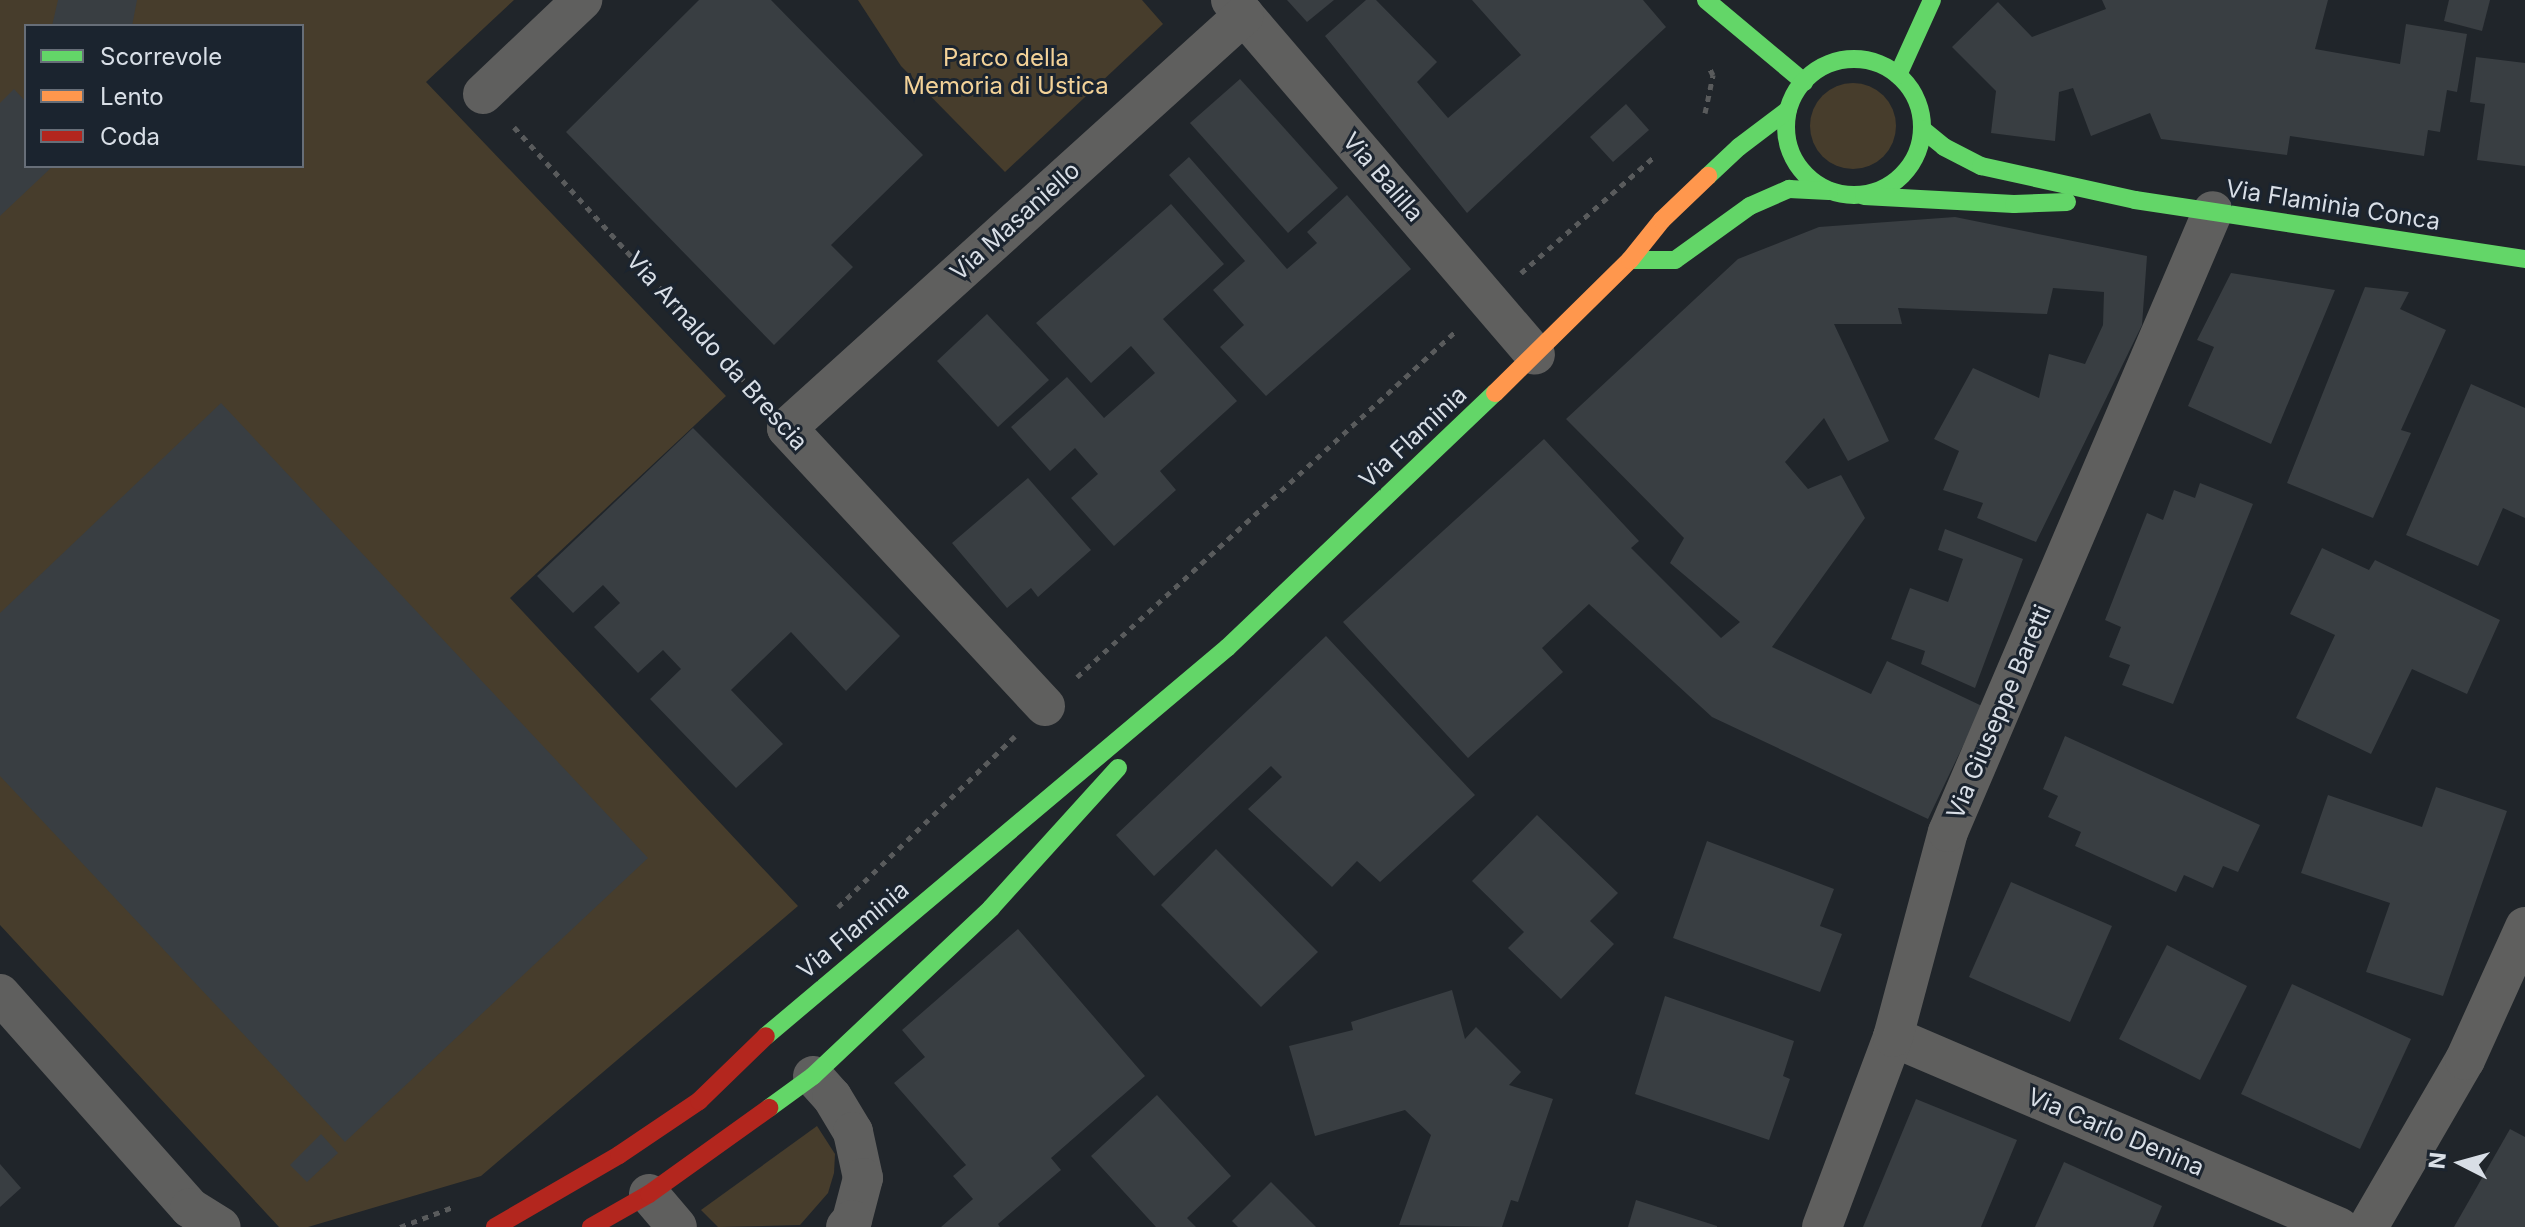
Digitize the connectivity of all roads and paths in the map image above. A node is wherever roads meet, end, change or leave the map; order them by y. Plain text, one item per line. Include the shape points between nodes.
1 (582, 0) edge
2 (1706, 0) edge
3 (1932, 0) edge
4 (1238, 7) edge
5 (1707, 61) dead end
6 (1898, 75) junction
7 (1804, 82) junction
8 (483, 94) joint
9 (1788, 110) junction
10 (1694, 123) dead end
11 (1922, 129) junction
12 (1658, 154) dead end
13 (1837, 193) junction
14 (2135, 200) junction
15 (2213, 211) junction
16 (2525, 259) edge
17 (1630, 260) junction
18 (1489, 301) junction
19 (1535, 355) junction
20 (787, 428) junction
21 (1227, 648) junction
22 (1045, 706) junction
23 (835, 909) dead end
24 (2525, 927) edge
25 (0, 994) edge
26 (1893, 1037) junction
27 (813, 1076) junction
28 (649, 1194) junction
29 (457, 1206) dead end
30 (195, 1222) edge
31 (400, 1227) edge
32 (495, 1227) edge
33 (591, 1227) edge
34 (677, 1227) edge
35 (846, 1227) edge
36 (1822, 1227) edge
37 (2339, 1227) edge
38 (2368, 1227) edge

1 - 8 street
2 - 7 street
3 - 6 street
4 - 18 street, Via Balilla
4 - 20 street, Via Masaniello
5 - 10 path via 1713,75 1706,112
6 - 7 street via 1883,65 1849,59 1824,66
6 - 11 street via 1916,99
7 - 9 street
8 - 20 path, Via Arnaldo da Brescia
9 - 13 street via 1786,130 1799,167 1812,181
9 - 17 street, Via Flaminia via 1739,147 1671,211
11 - 13 street via 1917,151 1898,178 1869,194
11 - 14 street, Via Flaminia Conca via 1981,166
12 - 18 path
13 - 14 street, Via Flaminia Conca via 2014,204
13 - 17 street via 1789,189 1750,206 1675,260
14 - 15 street, Via Flaminia Conca
15 - 16 street, Via Flaminia Conca
15 - 26 street, Via Giuseppe Baretti via 1948,832
17 - 19 street, Via Flaminia
18 - 19 street, Via Balilla
18 - 22 path
19 - 21 street, Via Flaminia
20 - 22 street, Via Arnaldo da Brescia
21 - 27 street, Via Flaminia via 991,908
21 - 32 street, Via Flaminia via 797,1007 699,1101
22 - 23 path
24 - 38 street via 2465,1060
25 - 30 street via 163,1175
26 - 36 street, Via Giuseppe Baretti
26 - 37 street, Via Carlo Denina
27 - 28 street, Via Flaminia
27 - 35 street via 853,1132 863,1178
28 - 33 street, Via Flaminia
28 - 34 street
29 - 31 path

